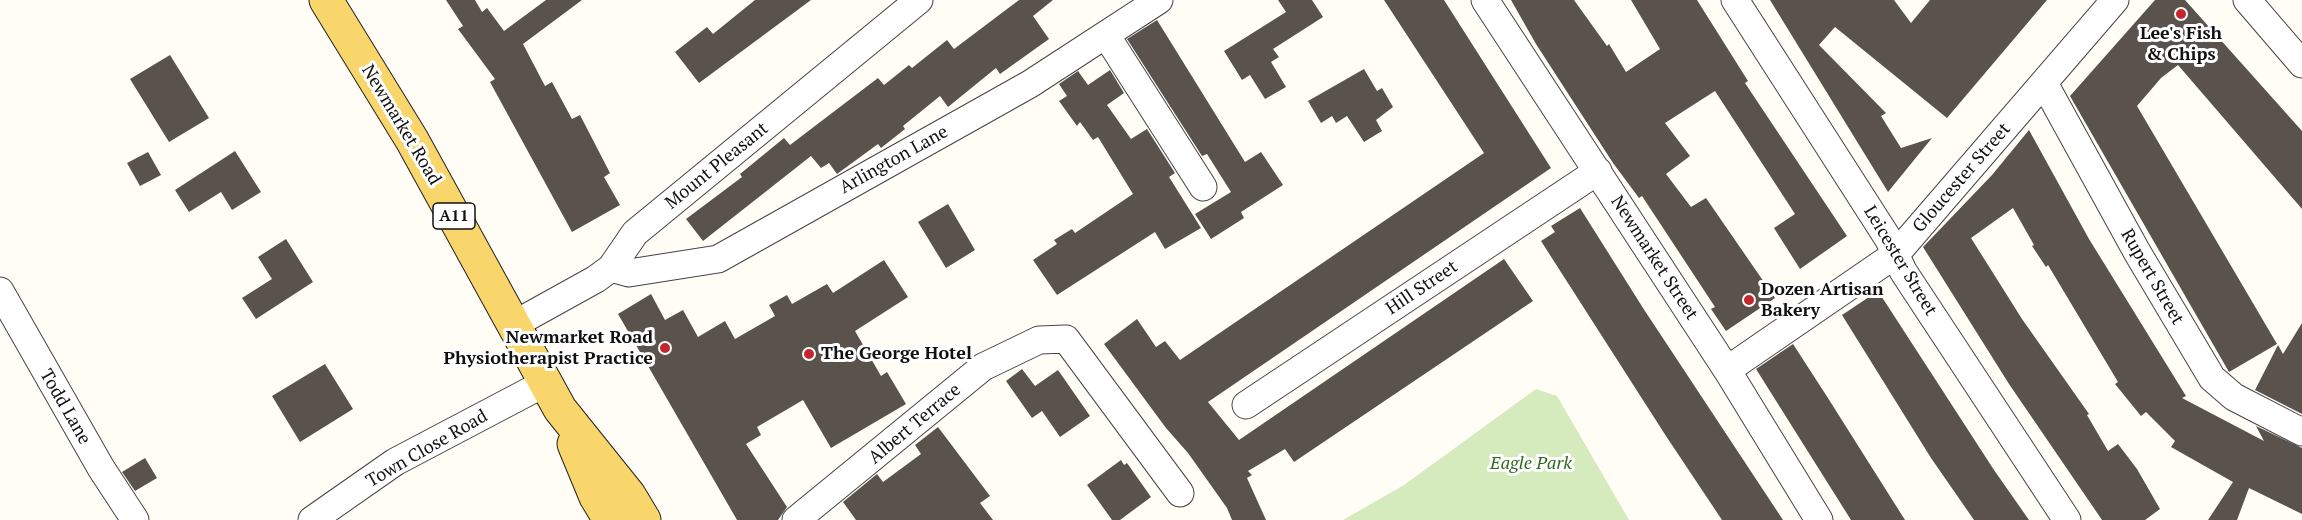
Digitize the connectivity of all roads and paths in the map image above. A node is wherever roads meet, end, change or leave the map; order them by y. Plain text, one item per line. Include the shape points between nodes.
1 (326, 0) edge
2 (919, 0) edge
3 (1159, 0) edge
4 (1485, 0) edge
5 (1734, 0) edge
6 (2115, 0) edge
7 (2247, 0) edge
8 (1106, 35) junction
9 (2302, 64) edge
10 (2044, 83) junction
11 (1598, 171) junction
12 (1203, 187) dead end
13 (1896, 254) junction
14 (611, 268) junction
15 (0, 291) edge
16 (513, 325) junction
17 (1727, 370) junction
18 (553, 396) junction
19 (1246, 405) dead end
20 (2302, 432) edge
21 (1180, 493) dead end
22 (135, 520) edge
23 (312, 520) edge
24 (609, 520) edge
25 (644, 520) edge
26 (796, 520) edge
27 (1819, 520) edge
28 (2067, 520) edge

1 - 16 main road, Newmarket Road / A11 via 412,140
2 - 14 street, Mount Pleasant via 635,234
3 - 8 street, Arlington Lane
4 - 11 street, Newmarket Street
5 - 13 street, Leicester Street
6 - 10 street, Gloucester Street
7 - 9 street
8 - 12 street
8 - 14 street, Arlington Lane via 1030,84 718,259 629,273
10 - 13 street, Gloucester Street
10 - 20 street, Rupert Street via 2212,378 2234,397
11 - 17 street, Newmarket Street
11 - 19 street, Hill Street
13 - 17 street, Gloucester Street
13 - 28 street, Leicester Street via 1909,281
14 - 16 street, Mount Pleasant
15 - 22 street, Todd Lane
16 - 18 main road, Newmarket Road / A11
17 - 27 street, Newmarket Street
18 - 23 street, Town Close Road via 395,462
18 - 24 main road, Newmarket Road / A11
18 - 25 main road, Newmarket Road / A11
21 - 26 street, Albert Terrace via 1066,339 1039,340 983,367

